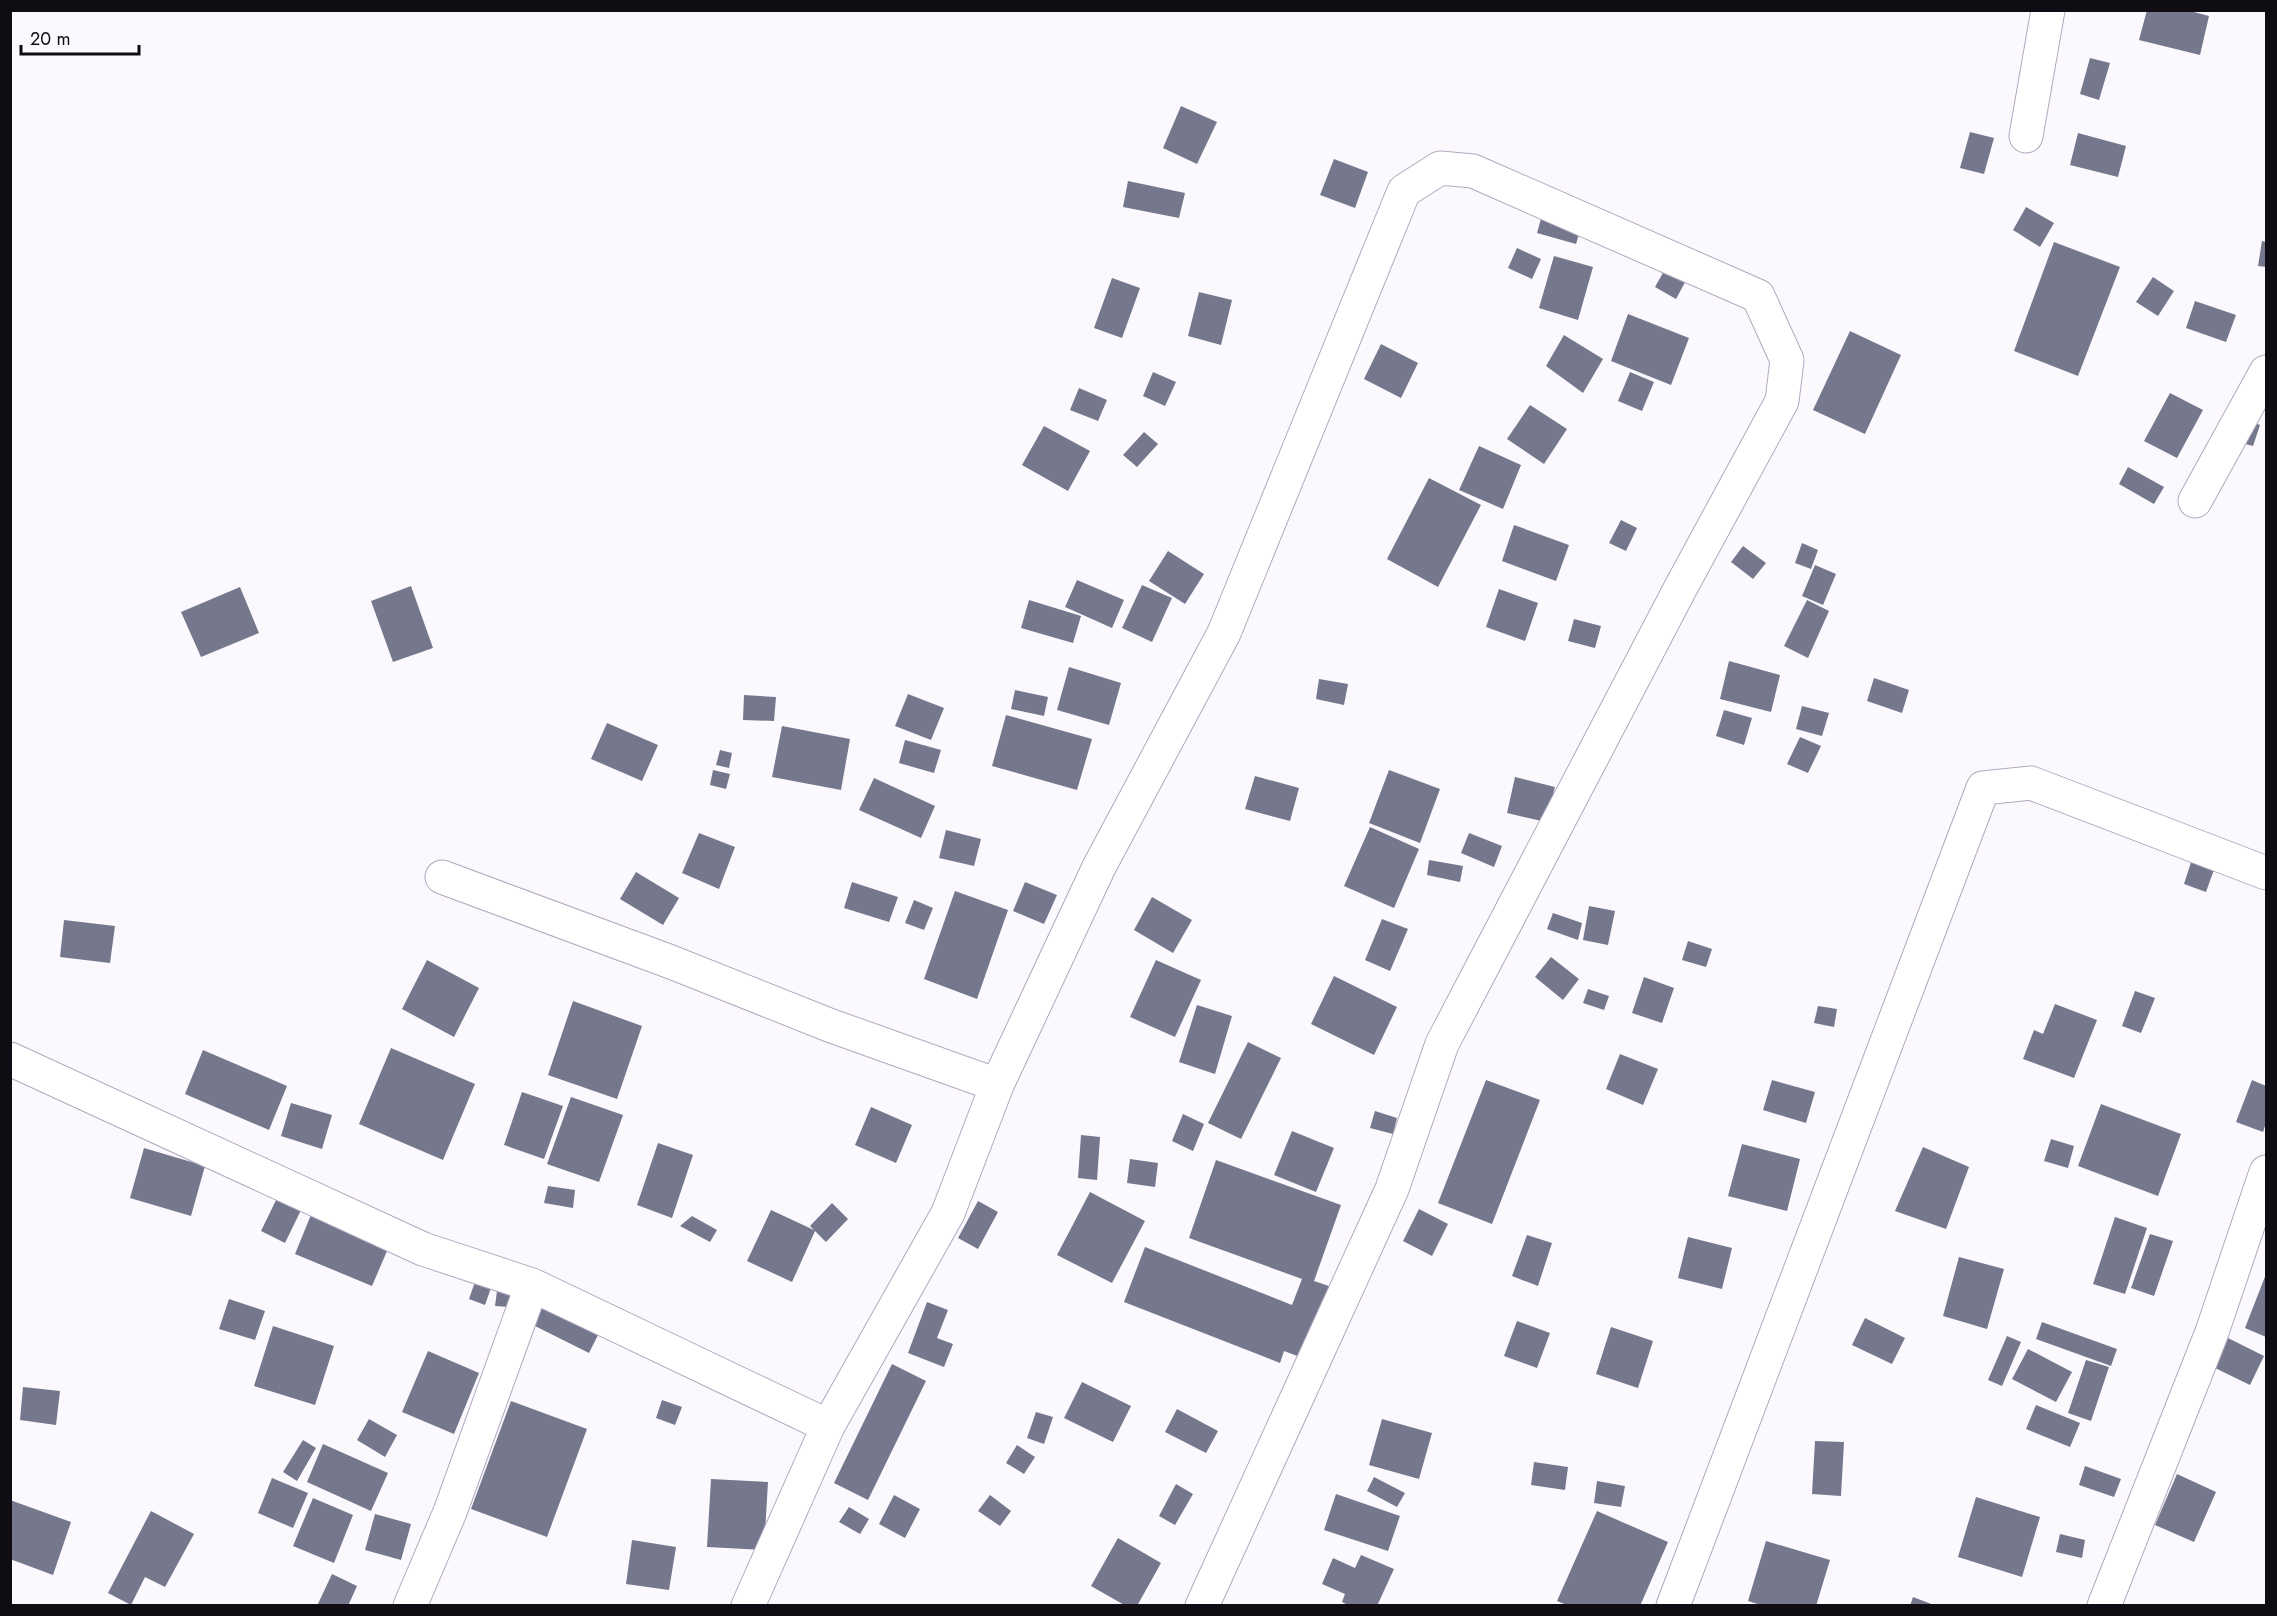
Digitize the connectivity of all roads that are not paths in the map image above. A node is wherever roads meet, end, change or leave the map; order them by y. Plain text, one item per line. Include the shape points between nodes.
1 (2048, 10) edge
2 (2026, 136) dead end
3 (2266, 372) edge
4 (2195, 501) dead end
5 (2266, 873) edge
6 (442, 877) dead end
7 (10, 1059) edge
8 (997, 1085) junction
9 (2266, 1172) edge
10 (2253, 1255) edge
11 (532, 1285) junction
12 (828, 1426) junction
13 (410, 1605) edge
14 (748, 1605) edge
15 (1202, 1605) edge
16 (1673, 1605) edge
17 (2104, 1605) edge

1 - 2 street
3 - 4 street
5 - 16 street via 2031,783 1983,788
6 - 8 street via 829,1026
7 - 11 street via 423,1249
8 - 12 street via 948,1213
8 - 15 street via 1099,867 1224,633 1404,191 1440,168 1473,171 1758,296 1787,360 1782,401 1442,1044 1392,1189
9 - 10 street
10 - 17 street via 2212,1332
11 - 12 street
11 - 13 street via 450,1512
12 - 14 street

